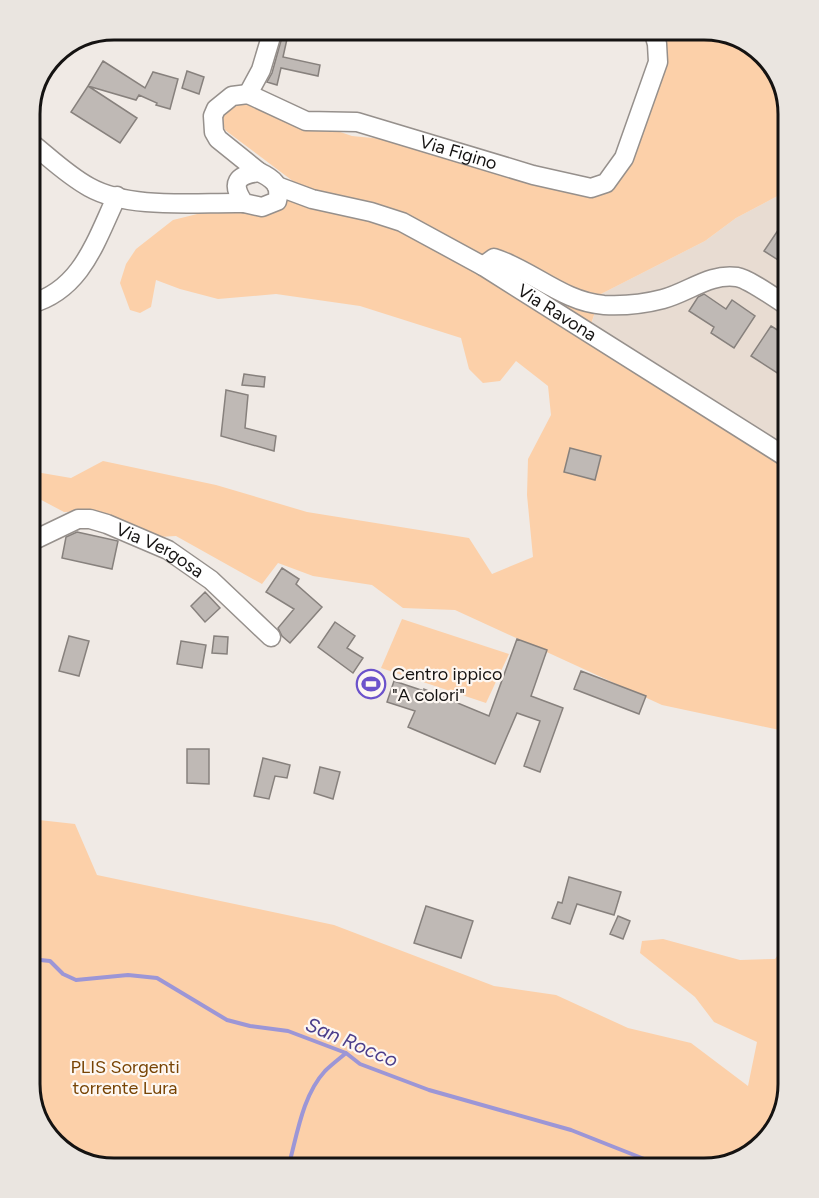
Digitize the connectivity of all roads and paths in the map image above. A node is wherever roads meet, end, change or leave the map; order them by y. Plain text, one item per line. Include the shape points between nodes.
1 (270, 40) edge
2 (656, 41) edge
3 (248, 94) junction
4 (41, 151) edge
5 (239, 158) junction
6 (259, 172) junction
7 (239, 180) junction
8 (277, 193) junction
9 (117, 196) junction
10 (197, 202) junction
11 (243, 203) junction
12 (483, 266) junction
13 (41, 299) edge
14 (778, 300) edge
15 (778, 452) edge
16 (41, 537) edge
17 (271, 637) dead end

1 - 3 street
2 - 3 street, Via Figino via 658,62 624,158 606,183 591,188 533,175 357,122 306,121
3 - 5 street via 222,102 213,116 218,140
4 - 9 street via 90,188
5 - 6 street
5 - 7 street
6 - 7 street via 244,174
6 - 8 street via 270,177
7 - 10 street
7 - 11 street via 236,188
8 - 11 street via 262,207
8 - 12 street, Via Ravona via 402,222
9 - 10 street via 156,204
9 - 13 street via 82,268 58,292
10 - 11 street
12 - 14 street via 494,258 549,287 600,305 665,298 722,276 740,277
12 - 15 street, Via Ravona
16 - 17 street, Via Vergosa via 78,519 90,519 168,550 211,580

